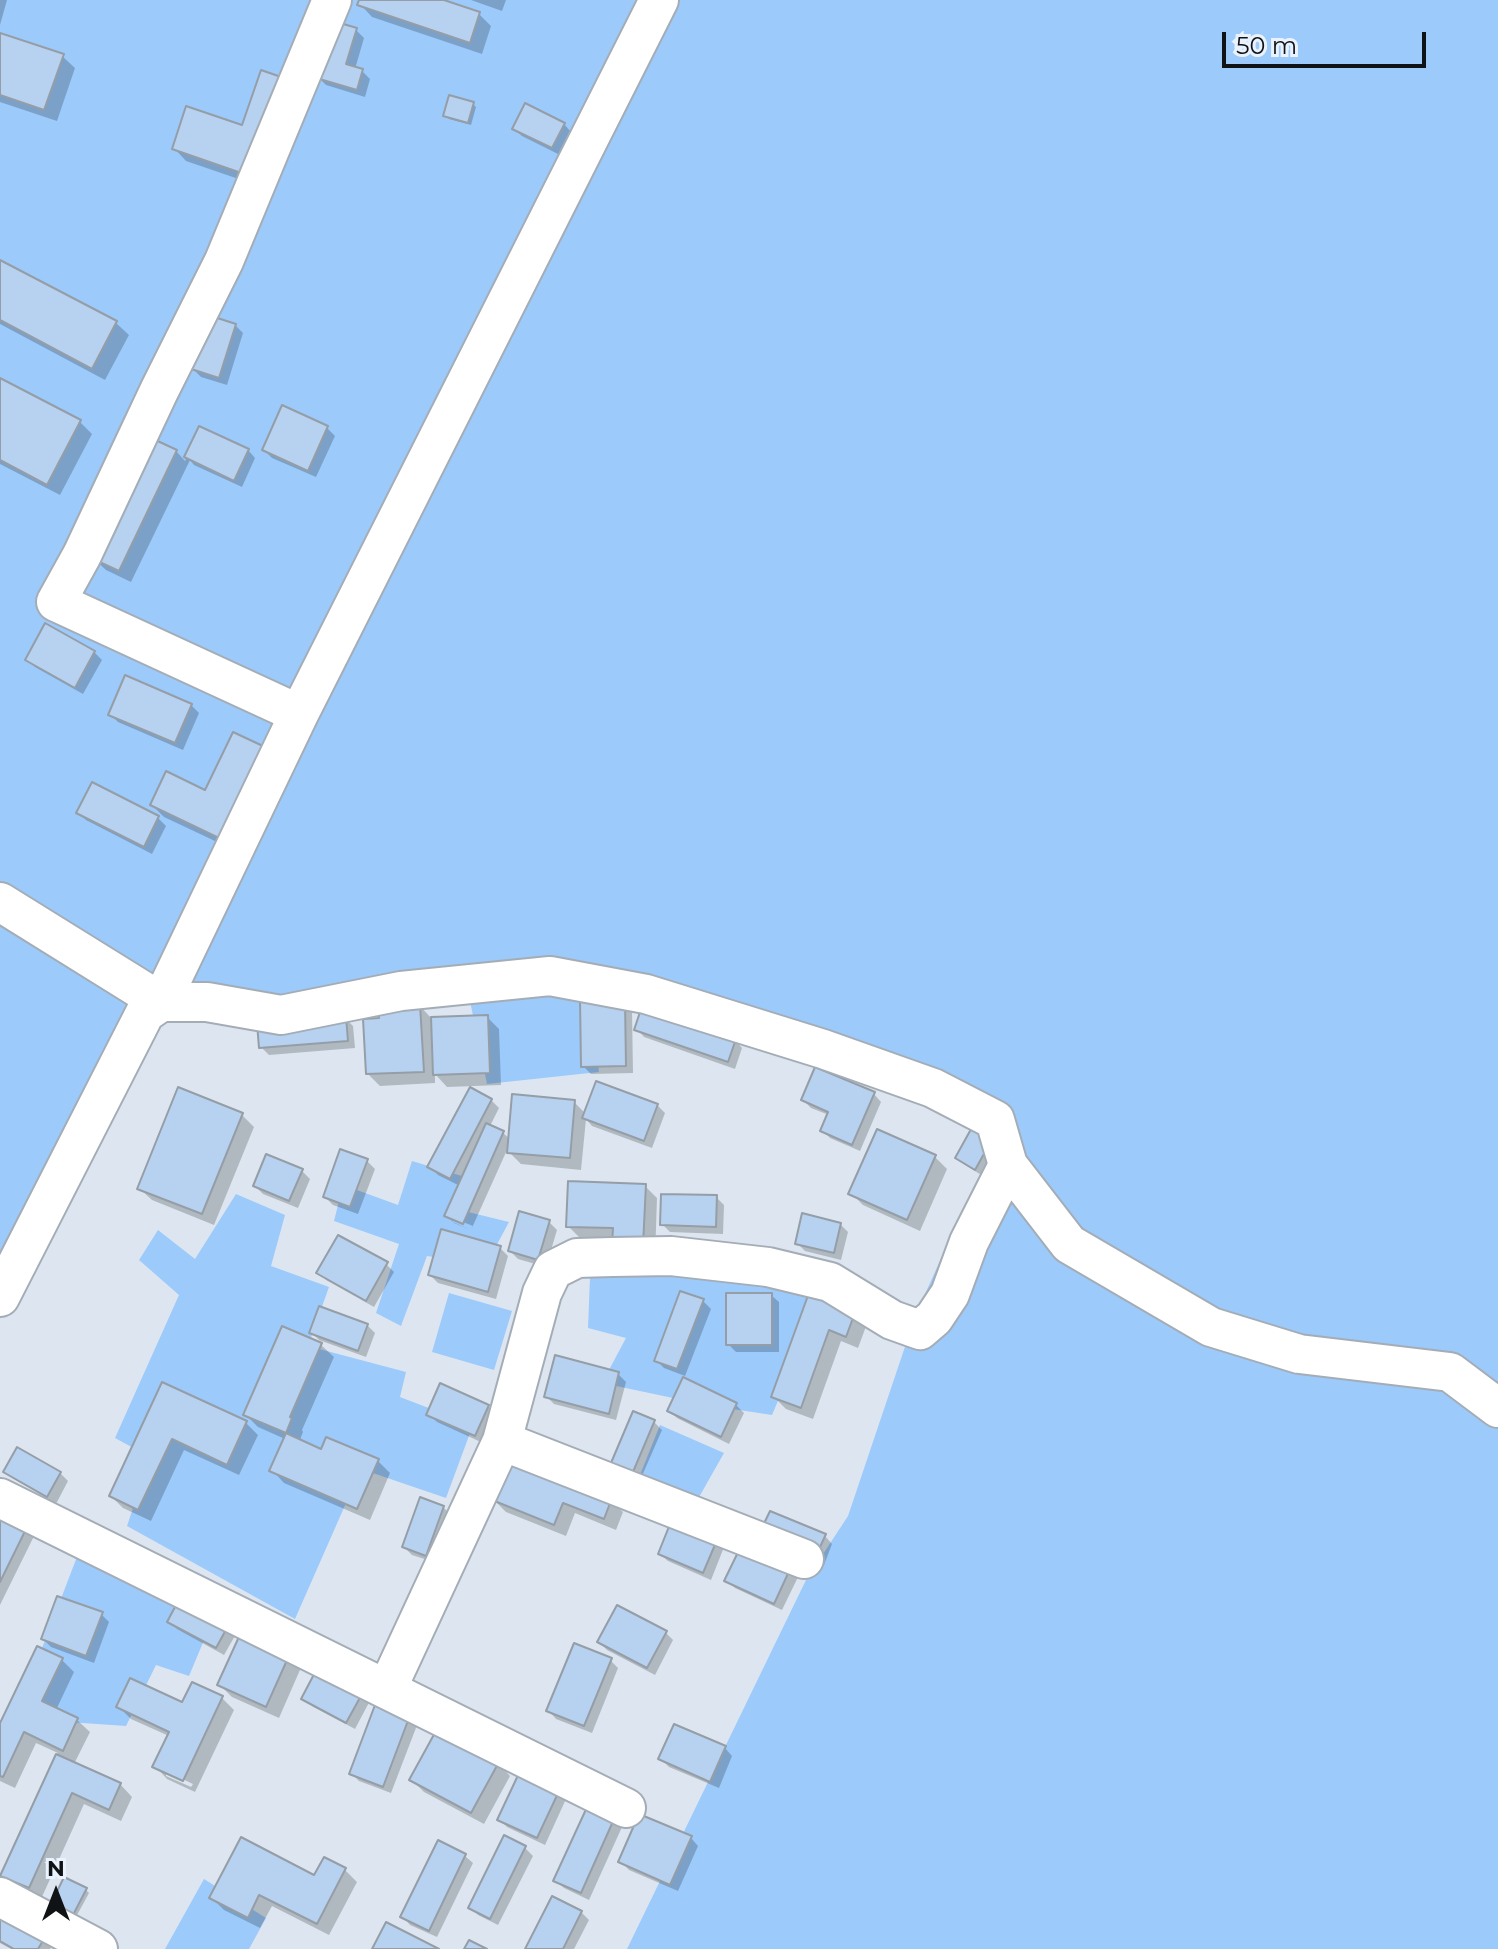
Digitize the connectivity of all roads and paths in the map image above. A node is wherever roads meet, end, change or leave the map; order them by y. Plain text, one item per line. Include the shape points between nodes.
1 (332, 0) edge
2 (659, 0) edge
3 (299, 714) junction
4 (0, 902) edge
5 (161, 1002) junction
6 (1008, 1165) junction
7 (0, 1297) edge
8 (1498, 1408) edge
9 (502, 1441) junction
10 (0, 1498) edge
11 (804, 1559) dead end
12 (387, 1689) junction
13 (626, 1808) dead end
14 (0, 1897) edge
15 (98, 1949) edge

1 - 3 street via 224,261 56,602
2 - 3 street
3 - 5 street
4 - 5 street
5 - 6 street via 207,1002 281,1015 401,991 550,976 646,994 933,1088 995,1120
5 - 7 street via 145,1013
6 - 8 street via 1069,1244 1211,1327 1299,1354 1450,1372
6 - 9 street via 950,1294 920,1330 892,1320 830,1282 768,1267 671,1256 577,1258 553,1270
9 - 11 street
9 - 12 street
10 - 12 street
12 - 13 street
14 - 15 street

